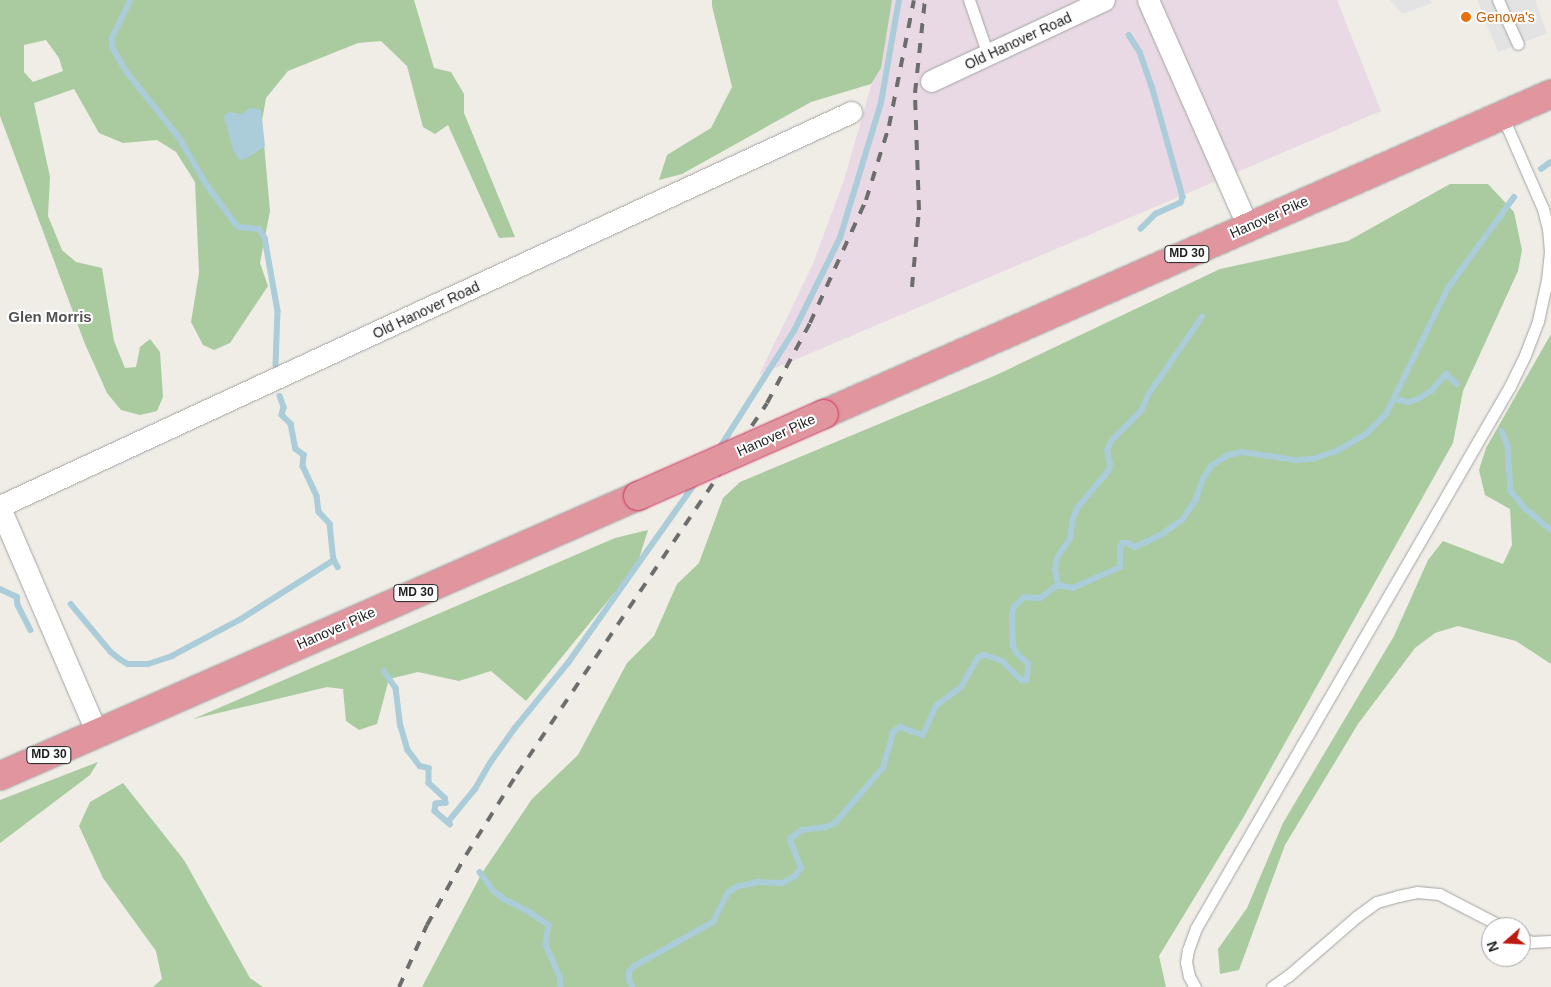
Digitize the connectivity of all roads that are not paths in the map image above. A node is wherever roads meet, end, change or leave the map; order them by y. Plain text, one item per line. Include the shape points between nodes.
1 (969, 0) edge
2 (1104, 0) edge
3 (1148, 0) edge
4 (1498, 0) edge
5 (1518, 44) dead end
6 (988, 54) junction
7 (931, 82) dead end
8 (1551, 94) edge
9 (851, 112) dead end
10 (1502, 115) junction
11 (1248, 227) junction
12 (0, 507) edge
13 (97, 733) junction
14 (0, 776) edge
15 (1484, 917) edge
16 (1551, 941) edge
17 (1531, 942) edge
18 (1195, 987) edge
19 (1272, 987) edge

1 - 6 lane
2 - 6 street, Old Hanover Road
3 - 11 street
4 - 5 lane
6 - 7 street, Old Hanover Road
8 - 10 highway, Hanover Pike / MD 30
9 - 12 street, Old Hanover Road
10 - 11 highway, Hanover Pike / MD 30
10 - 18 lane via 1543,208 1548,229 1548,280 1538,320 1510,386 1196,928 1186,962
11 - 13 highway, Hanover Pike / MD 30, bridge
12 - 13 street
13 - 14 highway, Hanover Pike / MD 30
15 - 19 lane via 1439,894 1417,892 1377,902
16 - 17 lane

